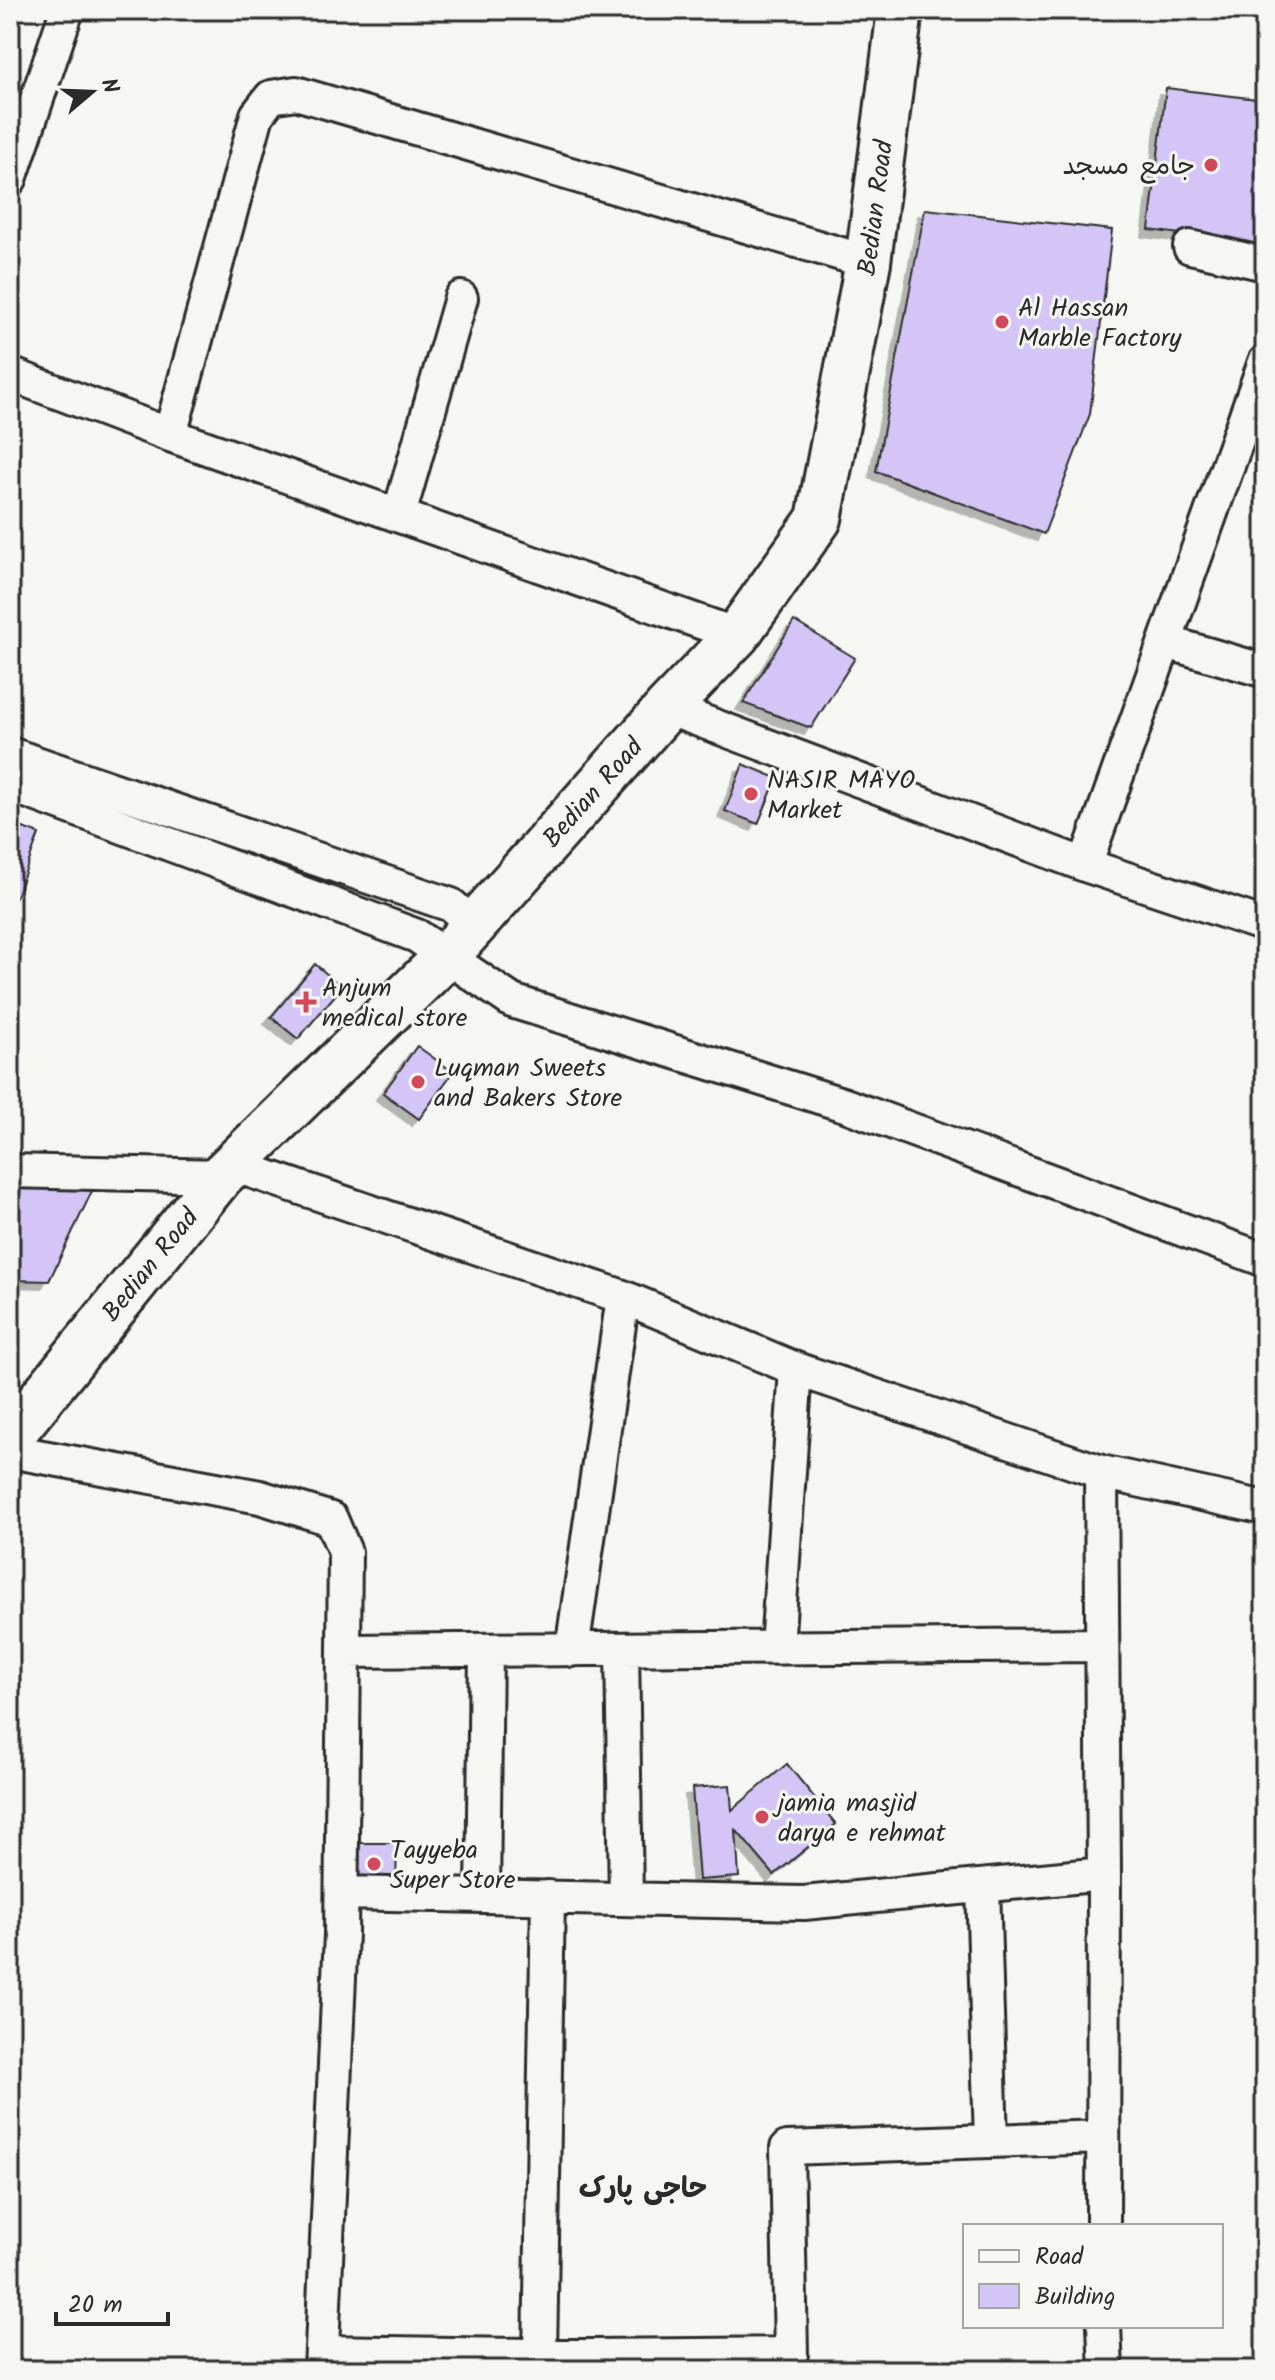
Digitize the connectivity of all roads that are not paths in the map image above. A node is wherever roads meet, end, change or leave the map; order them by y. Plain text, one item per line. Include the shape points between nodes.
1 (67, 10) edge
2 (900, 10) edge
3 (10, 179) edge
4 (1190, 247) dead end
5 (868, 262) junction
6 (1265, 264) edge
7 (461, 298) dead end
8 (1265, 362) edge
9 (10, 374) edge
10 (170, 435) junction
11 (399, 515) junction
12 (737, 635) junction
13 (1166, 642) junction
14 (1265, 671) edge
15 (667, 708) junction
16 (10, 754) edge
17 (10, 785) edge
18 (234, 831) junction
19 (225, 863) junction
20 (1085, 865) junction
21 (1265, 925) edge
22 (460, 942) junction
23 (227, 1170) junction
24 (10, 1171) edge
25 (1265, 1260) edge
26 (623, 1297) junction
27 (796, 1369) junction
28 (10, 1437) edge
29 (10, 1451) edge
30 (1101, 1472) junction
31 (1265, 1508) edge
32 (1102, 1645) junction
33 (777, 1648) junction
34 (622, 1649) junction
35 (486, 1650) junction
36 (572, 1650) junction
37 (344, 1651) junction
38 (1104, 1874) junction
39 (983, 1886) junction
40 (342, 1893) junction
41 (483, 1896) junction
42 (548, 1897) junction
43 (626, 1899) junction
44 (1103, 2137) junction
45 (991, 2141) junction
46 (1103, 2224) edge
47 (1104, 2328) edge
48 (540, 2355) junction
49 (322, 2361) edge
50 (1106, 2370) edge

1 - 3 street
2 - 5 main road, Bedian Road
4 - 6 street
5 - 10 street via 296,93 271,97 257,115
5 - 12 main road, Bedian Road via 819,519
7 - 11 street
8 - 13 street
9 - 10 street
10 - 11 street
11 - 12 street
12 - 15 main road, Bedian Road
13 - 14 street
13 - 20 street
15 - 20 street
15 - 22 main road, Bedian Road
16 - 18 street
17 - 19 street
18 - 19 street
18 - 22 street via 451,905
19 - 22 street via 417,936
20 - 21 street
22 - 23 main road, Bedian Road
22 - 25 street via 512,1001 845,1105
23 - 24 street
23 - 26 street
23 - 28 main road, Bedian Road
26 - 27 street
26 - 36 street
27 - 30 street
27 - 33 street
29 - 37 street via 260,1497 331,1519 345,1552
30 - 31 street
30 - 32 street
32 - 33 street
32 - 38 street
33 - 34 street
34 - 36 street
34 - 43 street
35 - 36 street
35 - 37 street
35 - 41 street
37 - 40 street
38 - 39 street
38 - 44 street
39 - 43 street via 804,1903
39 - 45 street
40 - 41 street
40 - 49 street
41 - 42 street
42 - 43 street
42 - 48 street
44 - 45 street
44 - 46 street
45 - 48 street via 787,2148 791,2354
47 - 50 street
48 - 49 street

